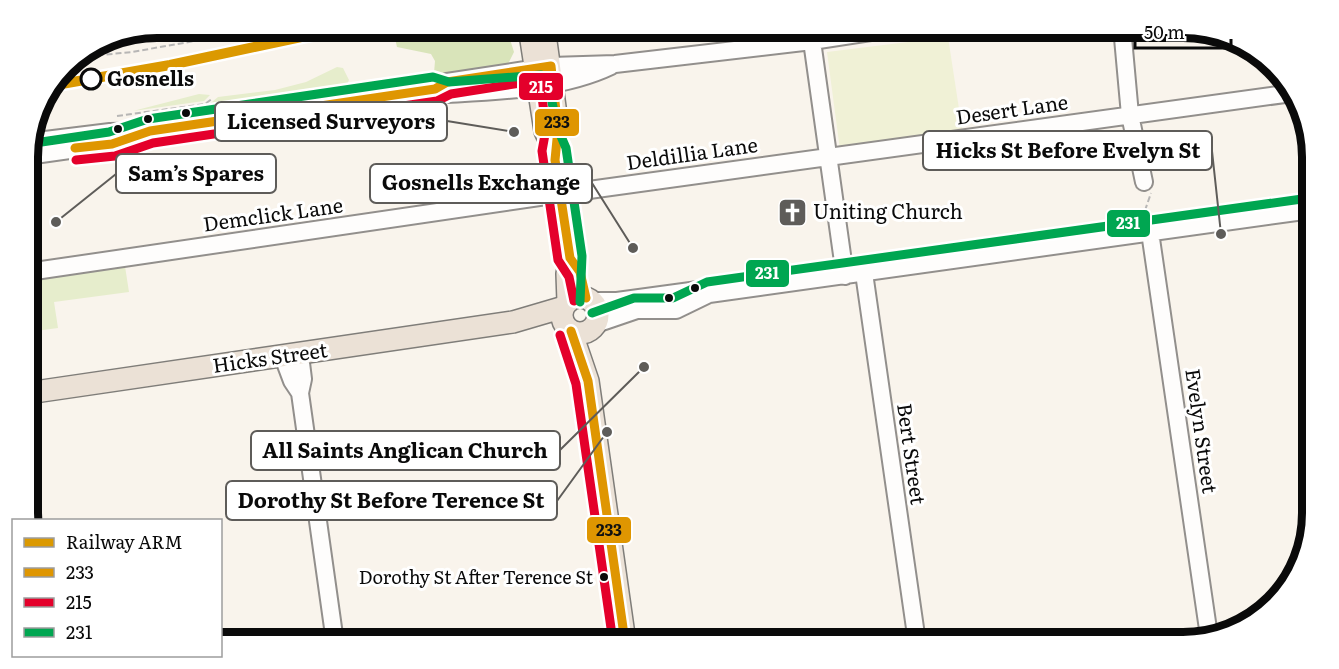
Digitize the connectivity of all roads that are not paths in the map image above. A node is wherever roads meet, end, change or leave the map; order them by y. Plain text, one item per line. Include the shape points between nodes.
1 (532, 38) edge
2 (544, 38) edge
3 (832, 38) edge
4 (1123, 38) edge
5 (812, 41) junction
6 (544, 76) junction
7 (1284, 94) edge
8 (1130, 115) junction
9 (150, 131) junction
10 (39, 141) edge
11 (38, 154) edge
12 (829, 156) junction
13 (1144, 182) road end
14 (560, 194) junction
15 (1302, 211) edge
16 (1146, 228) junction
17 (38, 271) edge
18 (864, 273) junction
19 (844, 276) junction
20 (709, 294) junction
21 (577, 302) junction
22 (513, 322) junction
23 (582, 328) junction
24 (292, 356) junction
25 (38, 391) edge
26 (1208, 629) edge
27 (915, 631) edge
28 (334, 632) edge
29 (624, 632) edge

1 - 6 main road
2 - 6 main road
3 - 5 street
4 - 8 street
5 - 6 street
5 - 12 street
6 - 9 street via 447,82 435,89
6 - 14 main road via 558,129 554,150
7 - 8 street, Desert Lane
8 - 12 street, Desert Lane
8 - 13 street
9 - 10 street
9 - 11 street via 112,144
12 - 14 street, Deldillia Lane
12 - 19 street
14 - 17 street, Demclick Lane
14 - 21 main road via 570,258 567,274
15 - 16 street, Hicks Street
16 - 18 street, Hicks Street
16 - 26 street, Evelyn Street
18 - 19 street, Hicks Street
18 - 27 street, Bert Street
19 - 20 street, Hicks Street
20 - 21 street, Hicks Street via 698,290
20 - 23 street, Hicks Street via 675,310 637,310
21 - 22 main road, Hicks Street
21 - 23 main road via 562,318
21 - 23 main road via 597,309
22 - 23 main road, Hicks Street
22 - 24 main road, Hicks Street
23 - 29 main road
24 - 25 main road, Hicks Street
24 - 28 street via 292,381 300,393

